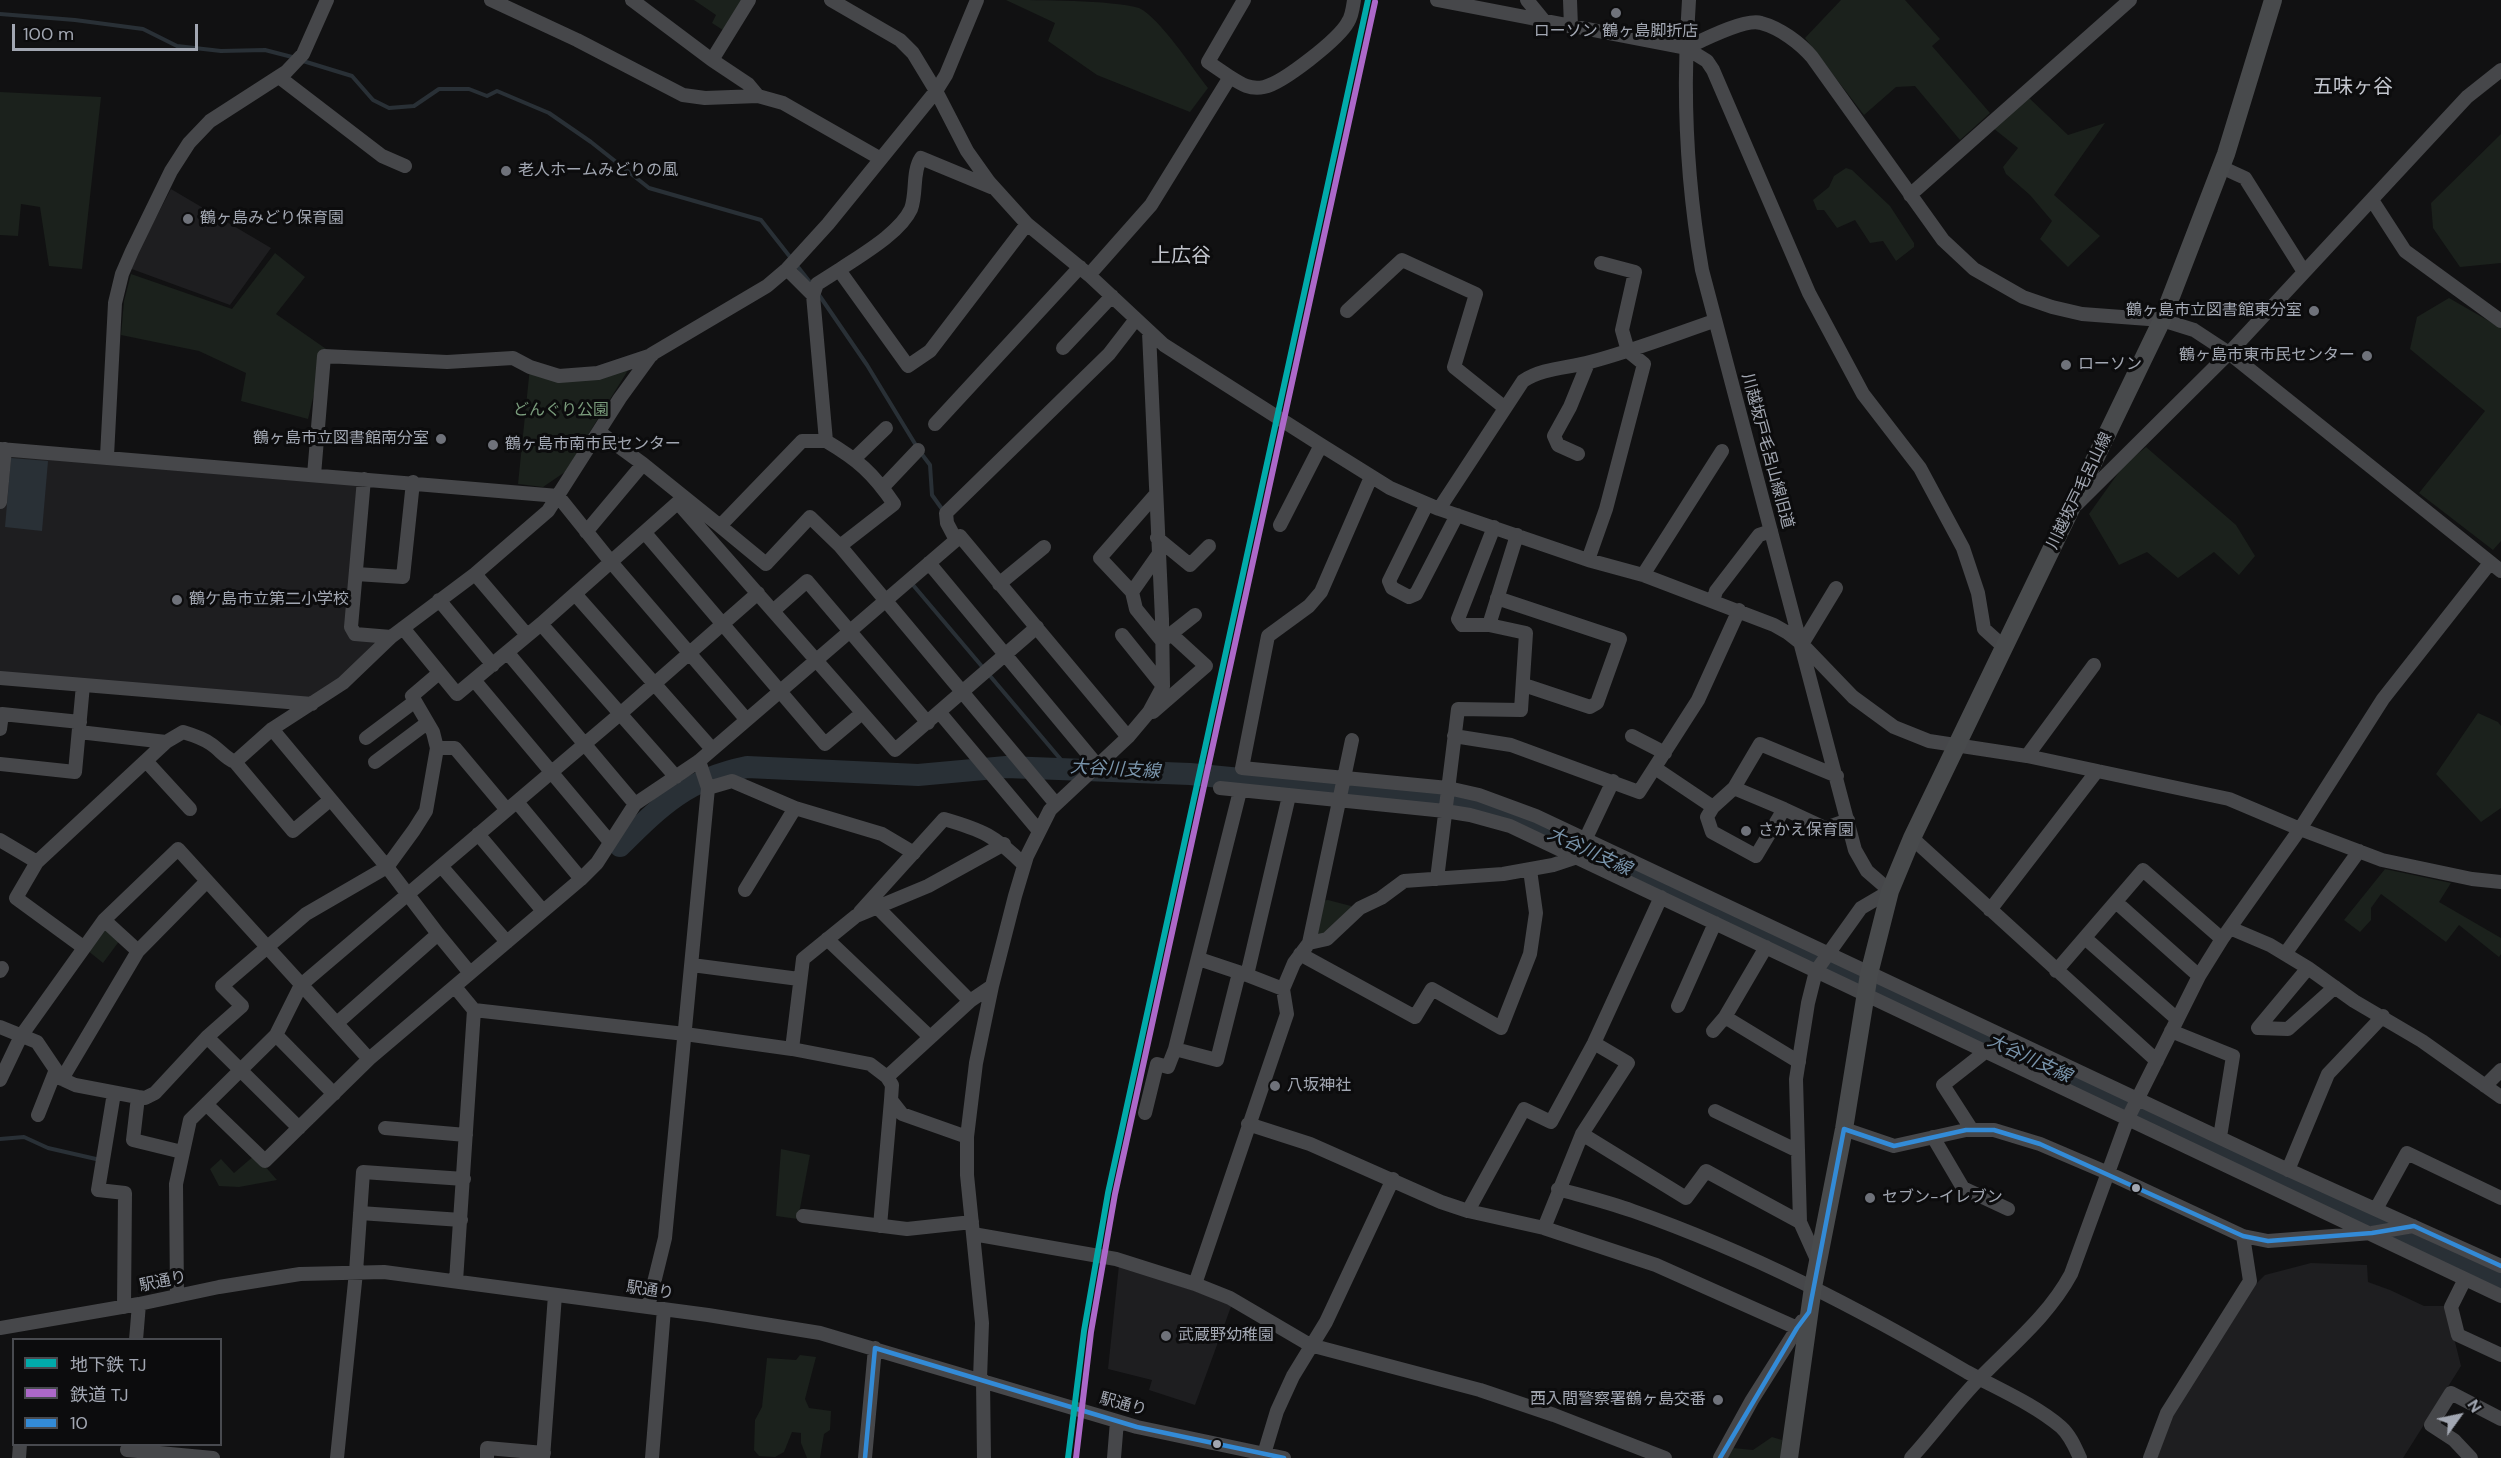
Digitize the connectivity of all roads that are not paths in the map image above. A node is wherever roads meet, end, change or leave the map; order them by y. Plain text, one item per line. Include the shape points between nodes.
1 (327, 0) edge
2 (491, 0) edge
3 (632, 0) edge
4 (749, 0) edge
5 (831, 0) edge
6 (977, 0) edge
7 (1244, 0) edge
8 (1354, 0) edge
9 (1437, 0) edge
10 (1527, 0) edge
11 (1570, 0) edge
12 (1689, 0) edge
13 (2130, 0) edge
14 (2273, 0) edge
15 (1545, 21) junction
16 (1571, 27) junction
17 (1686, 48) junction
18 (712, 60) junction
19 (2501, 70) edge
20 (279, 76) junction
21 (1230, 77) junction
22 (936, 92) junction
23 (758, 96) junction
24 (881, 159) junction
25 (405, 166) dead end
26 (2221, 167) junction
27 (996, 189) junction
28 (1910, 195) junction
29 (2372, 200) junction
30 (1027, 224) junction
31 (1601, 263) dead end
32 (787, 269) junction
33 (839, 270) junction
34 (1084, 271) junction
35 (2304, 272) junction
36 (813, 295) junction
37 (1112, 296) junction
38 (1347, 311) dead end
39 (1136, 319) junction
40 (2162, 320) junction
41 (1714, 321) junction
42 (2501, 321) edge
43 (1149, 332) junction
44 (1063, 348) dead end
45 (1628, 351) junction
46 (2229, 353) junction
47 (652, 354) junction
48 (1588, 363) junction
49 (1505, 408) junction
50 (935, 424) dead end
51 (886, 428) dead end
52 (599, 432) junction
53 (826, 441) junction
54 (1321, 446) junction
55 (2, 449) edge
56 (918, 450) dead end
57 (1722, 451) dead end
58 (1578, 454) dead end
59 (107, 456) junction
60 (855, 458) junction
61 (644, 464) junction
62 (314, 474) junction
63 (1371, 477) junction
64 (364, 479) junction
65 (413, 482) junction
66 (882, 488) junction
67 (1156, 494) junction
68 (558, 496) junction
69 (681, 500) junction
70 (0, 502) edge
71 (1433, 506) junction
72 (2071, 510) junction
73 (1457, 515) junction
74 (1280, 525) dead end
75 (720, 526) junction
76 (1494, 527) junction
77 (1771, 531) junction
78 (586, 532) junction
79 (645, 533) junction
80 (1517, 535) junction
81 (1157, 538) junction
82 (956, 540) junction
83 (840, 546) junction
84 (1209, 546) dead end
85 (1044, 547) dead end
86 (1158, 555) junction
87 (1588, 560) junction
88 (611, 562) junction
89 (930, 563) junction
90 (2496, 567) edge
91 (356, 574) junction
92 (475, 574) junction
93 (1642, 575) junction
94 (999, 584) junction
95 (1836, 588) dead end
96 (1132, 592) junction
97 (758, 593) junction
98 (575, 594) junction
99 (1497, 598) junction
100 (439, 600) junction
101 (885, 601) junction
102 (1713, 601) junction
103 (1739, 610) junction
104 (773, 611) junction
105 (1195, 615) dead end
106 (723, 623) junction
107 (541, 624) junction
108 (1490, 625) junction
109 (1037, 627) junction
110 (403, 628) junction
111 (848, 631) junction
112 (527, 635) junction
113 (1122, 635) dead end
114 (391, 637) junction
115 (1166, 637) junction
116 (1802, 644) junction
117 (2005, 648) junction
118 (689, 651) junction
119 (507, 652) junction
120 (1006, 655) junction
121 (814, 660) junction
122 (493, 664) junction
123 (2094, 665) dead end
124 (439, 673) junction
125 (0, 678) edge
126 (474, 680) junction
127 (654, 682) junction
128 (83, 685) junction
129 (1524, 685) junction
130 (1163, 686) junction
131 (779, 691) junction
132 (963, 692) junction
133 (414, 702) junction
134 (312, 704) junction
135 (862, 713) junction
136 (940, 713) junction
137 (620, 714) junction
138 (746, 719) junction
139 (427, 723) junction
140 (928, 723) junction
141 (1139, 724) junction
142 (79, 727) junction
143 (0, 729) edge
144 (272, 729) junction
145 (1454, 736) junction
146 (1632, 736) dead end
147 (1128, 737) junction
148 (366, 738) dead end
149 (1352, 740) dead end
150 (166, 742) junction
151 (585, 744) junction
152 (1958, 745) junction
153 (436, 748) junction
154 (712, 749) junction
155 (1665, 753) junction
156 (2027, 756) junction
157 (146, 761) junction
158 (235, 762) junction
159 (375, 762) dead end
160 (0, 764) edge
161 (1097, 765) junction
162 (701, 766) junction
163 (1655, 768) junction
164 (2097, 771) junction
165 (551, 772) junction
166 (1837, 776) junction
167 (676, 777) junction
168 (1344, 780) junction
169 (1613, 781) junction
170 (708, 788) junction
171 (1220, 788) dead end
172 (1448, 788) junction
173 (1734, 788) junction
174 (1240, 791) junction
175 (1288, 796) junction
176 (1340, 799) junction
177 (330, 800) junction
178 (635, 804) junction
179 (1056, 804) junction
180 (512, 806) junction
181 (1713, 807) junction
182 (795, 808) junction
183 (190, 809) dead end
184 (1784, 809) junction
185 (1445, 811) junction
186 (1848, 820) junction
187 (2300, 829) junction
188 (1039, 831) junction
189 (478, 834) junction
190 (1585, 838) junction
191 (1912, 838) junction
192 (0, 840) edge
193 (610, 842) junction
194 (1004, 844) junction
195 (2359, 851) junction
196 (914, 853) junction
197 (1577, 857) junction
198 (38, 862) junction
199 (1024, 865) junction
200 (441, 866) junction
201 (387, 867) junction
202 (1530, 870) junction
203 (581, 879) junction
204 (1437, 879) junction
205 (207, 881) junction
206 (2501, 882) edge
207 (745, 890) dead end
208 (1890, 891) junction
209 (408, 894) junction
210 (1661, 897) junction
211 (2116, 902) junction
212 (877, 908) junction
213 (1990, 910) junction
214 (543, 911) junction
215 (856, 916) junction
216 (104, 920) junction
217 (1715, 923) junction
218 (438, 934) junction
219 (2226, 934) junction
220 (2085, 938) junction
221 (827, 939) junction
222 (507, 942) junction
223 (1309, 943) junction
224 (266, 946) junction
225 (83, 947) junction
226 (1766, 947) junction
227 (138, 951) junction
228 (1300, 954) junction
229 (1829, 954) junction
230 (2285, 954) junction
231 (1199, 960) junction
232 (692, 965) junction
233 (2308, 968) junction
234 (1816, 971) junction
235 (2056, 971) junction
236 (470, 973) junction
237 (1243, 974) junction
238 (1869, 974) junction
239 (2199, 976) junction
240 (799, 979) junction
241 (301, 985) junction
242 (992, 986) junction
243 (455, 987) junction
244 (2335, 987) junction
245 (1283, 989) junction
246 (1865, 996) junction
247 (970, 1001) junction
248 (1678, 1006) dead end
249 (474, 1010) junction
250 (2384, 1016) junction
251 (1725, 1017) junction
252 (337, 1023) junction
253 (2174, 1025) junction
254 (0, 1027) edge
255 (1713, 1031) dead end
256 (686, 1034) junction
257 (276, 1035) junction
258 (21, 1036) junction
259 (207, 1037) junction
260 (930, 1037) junction
261 (1594, 1043) junction
262 (792, 1049) junction
263 (1175, 1049) junction
264 (1985, 1052) junction
265 (369, 1059) junction
266 (2157, 1061) junction
267 (1799, 1062) junction
268 (241, 1070) junction
269 (2501, 1070) edge
270 (58, 1075) junction
271 (887, 1077) junction
272 (0, 1080) edge
273 (2485, 1086) junction
274 (114, 1093) junction
275 (334, 1094) junction
276 (138, 1097) junction
277 (2501, 1097) edge
278 (2138, 1098) junction
279 (891, 1100) junction
280 (206, 1104) junction
281 (1715, 1111) dead end
282 (1145, 1113) dead end
283 (38, 1115) dead end
284 (2128, 1118) junction
285 (1248, 1124) junction
286 (299, 1128) junction
287 (385, 1128) dead end
288 (1844, 1129) junction
289 (1972, 1130) junction
290 (1582, 1134) junction
291 (466, 1135) junction
292 (967, 1137) junction
293 (1933, 1137) junction
294 (2220, 1137) junction
295 (1798, 1151) junction
296 (182, 1152) junction
297 (2288, 1170) junction
298 (2108, 1173) junction
299 (464, 1179) junction
300 (1393, 1179) junction
301 (1558, 1189) junction
302 (2501, 1198) edge
303 (2008, 1209) dead end
304 (2376, 1209) junction
305 (1468, 1211) junction
306 (360, 1213) junction
307 (803, 1216) dead end
308 (461, 1220) junction
309 (1800, 1222) junction
310 (880, 1226) junction
311 (2415, 1226) junction
312 (972, 1228) junction
313 (1544, 1228) junction
314 (2372, 1233) junction
315 (2242, 1236) junction
316 (1818, 1262) junction
317 (2501, 1266) edge
318 (356, 1272) junction
319 (2465, 1279) junction
320 (456, 1281) junction
321 (1195, 1284) junction
322 (1813, 1287) junction
323 (555, 1295) junction
324 (177, 1296) junction
325 (2501, 1296) edge
326 (139, 1304) junction
327 (124, 1307) junction
328 (648, 1307) junction
329 (664, 1310) junction
330 (1809, 1312) junction
331 (30, 1325) junction
332 (0, 1328) edge
333 (1797, 1328) junction
334 (29, 1338) edge
335 (136, 1338) edge
336 (1310, 1345) junction
337 (875, 1348) junction
338 (2501, 1355) edge
339 (1979, 1378) junction
340 (981, 1380) junction
341 (2501, 1419) edge
342 (1117, 1421) junction
343 (127, 1451) edge
344 (543, 1456) edge
345 (1275, 1456) edge
346 (213, 1458) edge
347 (337, 1458) edge
348 (487, 1458) edge
349 (652, 1458) edge
350 (865, 1458) edge
351 (984, 1458) edge
352 (1114, 1458) edge
353 (1665, 1458) edge
354 (1720, 1458) edge
355 (1788, 1458) edge
356 (1911, 1458) edge
357 (2080, 1458) edge
358 (2150, 1458) edge
359 (2471, 1458) edge

1 - 20 street via 303,54
2 - 23 street via 683,95
3 - 18 street
4 - 18 street
5 - 22 street via 900,40 913,53
6 - 22 street
7 - 21 street via 1208,62
8 - 21 street via 1350,21 1342,31 1284,77 1265,87 1247,88
9 - 15 street
10 - 15 street
11 - 16 street
12 - 17 street, 川越坂戸毛呂山線旧道
13 - 28 street
14 - 26 main road, 川越坂戸毛呂山線
15 - 16 street
16 - 17 street
17 - 28 street via 1731,28 1760,22 1792,39 1812,57
17 - 41 street, 川越坂戸毛呂山線旧道 via 1686,152 1692,210
17 - 117 street via 1707,61 1713,70 1809,293 1863,393 1920,468 1963,548 1978,592 1984,629
18 - 23 street via 748,84
19 - 29 street via 2467,97
20 - 25 street via 382,156
20 - 59 street via 210,121 189,143 132,251 115,303
21 - 34 street via 1151,205
22 - 24 street
22 - 27 street via 967,151
23 - 24 street via 783,103
24 - 32 street
26 - 35 street via 2245,178
26 - 40 main road, 川越坂戸毛呂山線
27 - 30 street
27 - 33 street via 921,158 911,209 903,220 880,242
28 - 40 street via 1943,240 1974,269 2023,297 2082,314
29 - 35 street
29 - 42 street via 2405,251
30 - 33 street via 930,351 908,366
30 - 34 street
31 - 45 street via 1635,272 1622,330
32 - 36 street
32 - 47 street via 767,286
33 - 36 street via 817,284
34 - 37 street
34 - 50 street
35 - 46 street
36 - 53 street
37 - 39 street
37 - 44 street
38 - 49 street via 1402,260 1476,294 1454,367
39 - 43 street
39 - 82 street via 1108,354 946,513
40 - 46 street via 2194,330
40 - 72 main road, 川越坂戸毛呂山線
41 - 45 street
41 - 77 street, 川越坂戸毛呂山線旧道
43 - 54 street
43 - 67 street
45 - 48 street
45 - 87 street via 1644,364
46 - 72 street
46 - 90 street
47 - 52 street
47 - 62 street via 598,373 558,376 513,358 447,362 324,356
48 - 49 street via 1532,374 1522,381
48 - 58 street via 1554,436 1558,445
49 - 71 street
51 - 60 street
52 - 61 street
52 - 68 street
53 - 60 street
53 - 75 street via 802,441
54 - 63 street
54 - 74 street
55 - 59 street
55 - 70 street
56 - 66 street
57 - 93 street
59 - 62 street
60 - 66 street
61 - 69 street
61 - 78 street
62 - 64 street
63 - 71 street
63 - 168 street via 1321,592 1309,606 1268,636 1242,768
64 - 65 street
64 - 91 street
65 - 68 street
65 - 91 street via 404,577
66 - 83 street via 894,504
67 - 81 street
67 - 96 street via 1101,558
68 - 78 street
68 - 92 street via 548,511
69 - 75 street
69 - 79 street
69 - 97 street
71 - 73 street
71 - 73 street via 1389,581 1392,588 1409,597 1416,594
72 - 117 main road, 川越坂戸毛呂山線
73 - 76 street
75 - 83 street via 766,564 810,517
76 - 80 street
76 - 108 street via 1458,619 1462,625
77 - 102 street via 1759,535 1716,591
77 - 116 street, 川越坂戸毛呂山線旧道
78 - 88 street
79 - 88 street
79 - 106 street
80 - 87 street
80 - 99 street
81 - 84 street via 1190,565
81 - 86 street
82 - 89 street
82 - 94 street via 960,536
83 - 101 street
85 - 94 street
86 - 96 street
86 - 115 street
87 - 93 street
88 - 98 street
88 - 118 street
89 - 101 street
89 - 120 street
90 - 187 street via 2383,699
91 - 114 street via 351,627 355,634
92 - 100 street
92 - 112 street
93 - 102 street
94 - 109 street
95 - 116 street
96 - 115 street via 1136,609
97 - 104 street
97 - 106 street
98 - 107 street
98 - 127 street
99 - 108 street
99 - 129 street via 1620,639 1597,703 1590,707
100 - 110 street
100 - 122 street
101 - 111 street
101 - 132 street
102 - 103 street
103 - 116 street via 1774,625
103 - 155 street via 1698,700
104 - 111 street via 807,581
104 - 121 street
105 - 115 street
106 - 118 street
106 - 131 street
107 - 112 street
107 - 137 street
108 - 129 street via 1526,633
109 - 120 street
109 - 147 street
110 - 114 street
110 - 124 street
111 - 121 street
111 - 140 street
112 - 119 street
113 - 130 street
114 - 134 street via 343,683
115 - 130 street
115 - 141 street via 1206,666
116 - 152 street via 1853,697 1894,727 1929,741
116 - 166 street, 川越坂戸毛呂山線旧道
117 - 152 main road, 川越坂戸毛呂山線
118 - 127 street
118 - 138 street
119 - 122 street
119 - 151 street
120 - 132 street
120 - 161 street
121 - 131 street
121 - 135 street
122 - 126 street
123 - 156 street
124 - 126 street via 457,694
124 - 133 street via 412,696
125 - 128 street
126 - 165 street
127 - 137 street
127 - 154 street
128 - 134 street
128 - 142 street
129 - 145 street via 1521,710 1458,709
130 - 141 street
131 - 135 street via 825,744
131 - 138 street
132 - 136 street
132 - 179 street
133 - 139 street
133 - 148 street
134 - 144 street
135 - 140 street via 895,750
136 - 140 street
136 - 188 street
137 - 151 street
137 - 167 street
138 - 154 street
139 - 153 street via 436,739
139 - 159 street
141 - 147 street
142 - 143 street via 2,714
142 - 150 street
142 - 160 street via 75,772
144 - 158 street
144 - 177 street
145 - 169 street via 1512,745
145 - 172 street
146 - 155 street
147 - 161 street
149 - 168 street
150 - 157 street
150 - 158 street via 183,732 197,736
151 - 165 street
151 - 178 street
152 - 156 street
152 - 191 main road, 川越坂戸毛呂山線
153 - 180 street via 455,748
153 - 201 street via 426,811
154 - 162 street
155 - 163 street
156 - 164 street
157 - 183 street
157 - 198 street
158 - 177 street via 292,831
161 - 179 street
162 - 167 street
162 - 170 street
163 - 169 street via 1639,792
163 - 181 street
164 - 187 street via 2229,799
164 - 213 street
165 - 180 street
165 - 193 street
166 - 173 street via 1760,744
166 - 186 street, 川越坂戸毛呂山線旧道
167 - 178 street
168 - 172 street
168 - 176 street
169 - 190 street
170 - 182 street via 732,781
170 - 232 street
171 - 174 street
172 - 185 street
172 - 190 street via 1517,808
173 - 181 street
173 - 184 street
174 - 175 street
174 - 231 street
175 - 176 street
175 - 237 street
176 - 185 street
176 - 223 street
177 - 201 street
178 - 193 street
179 - 188 street
180 - 189 street
180 - 203 street
181 - 184 street via 1707,817 1712,832 1756,856
182 - 196 street via 882,834
182 - 207 street
184 - 186 street via 1825,828
185 - 197 street via 1510,826
185 - 204 street
186 - 208 street, 川越坂戸毛呂山線旧道 via 1859,860
187 - 195 street
187 - 219 street
188 - 199 street
189 - 200 street
189 - 214 street
190 - 197 street
190 - 229 street
191 - 208 main road, 川越坂戸毛呂山線
191 - 213 street
192 - 198 street
193 - 203 street
194 - 196 street via 981,830 944,819
194 - 199 street
194 - 212 street via 928,886
195 - 206 street via 2382,860
195 - 230 street
196 - 215 street
197 - 202 street
197 - 210 street
198 - 225 street via 16,898
199 - 242 street
200 - 209 street
200 - 222 street
201 - 209 street
201 - 224 street via 306,914
202 - 204 street
202 - 228 street via 1536,913 1530,954 1502,1028 1432,989 1414,1017
203 - 214 street
204 - 223 street via 1404,881 1360,908 1327,939
205 - 216 street via 178,849
205 - 224 street
205 - 227 street
208 - 229 street via 1861,908
208 - 238 main road, 川越坂戸毛呂山線
209 - 218 street
209 - 241 street
210 - 217 street
210 - 261 street
211 - 219 street via 2143,870
211 - 220 street
211 - 239 street
212 - 215 street
212 - 247 street
213 - 235 street
214 - 222 street
215 - 221 street
216 - 225 street
216 - 227 street
217 - 226 street
217 - 248 street
218 - 236 street
218 - 252 street
219 - 230 street via 2270,945
219 - 239 street
220 - 235 street
220 - 253 street
221 - 240 street via 803,959
221 - 260 street
222 - 236 street
223 - 228 street
224 - 241 street
224 - 259 street via 222,986 242,1006
225 - 258 street
226 - 234 street
226 - 251 street
227 - 270 street
228 - 245 street
229 - 234 street
229 - 238 street
230 - 233 street
231 - 237 street
231 - 263 street
232 - 240 street
232 - 256 street
233 - 244 street
233 - 244 street via 2258,1028 2288,1029
234 - 246 street
234 - 267 street
235 - 266 street
236 - 243 street
237 - 245 street
237 - 263 street via 1217,1060
238 - 246 main road, 川越坂戸毛呂山線
238 - 278 street
239 - 253 street
240 - 262 street
241 - 252 street
241 - 257 street
242 - 247 street
242 - 292 street via 976,1063
243 - 249 street
243 - 265 street
244 - 250 street
245 - 285 street via 1287,1014
246 - 264 street
246 - 288 main road, 川越坂戸毛呂山線
247 - 260 street
249 - 256 street
249 - 291 street
250 - 273 street
250 - 297 street via 2328,1074
251 - 255 street
251 - 267 street
252 - 265 street
253 - 266 street
253 - 294 street via 2234,1056
254 - 258 street
256 - 262 street
256 - 328 street via 665,1238
257 - 268 street
257 - 275 street
258 - 270 street via 37,1042
258 - 272 street
259 - 268 street
259 - 276 street via 154,1093
260 - 271 street
261 - 290 street via 1628,1062
261 - 305 street via 1551,1122 1524,1109
262 - 271 street via 870,1064
263 - 282 street via 1168,1067 1157,1064
264 - 284 street
264 - 289 street via 1943,1086
265 - 275 street
266 - 278 street
267 - 295 street
268 - 280 street
268 - 286 street
269 - 273 street
270 - 274 street
270 - 283 street
271 - 279 street via 892,1085
273 - 277 street
274 - 276 street
274 - 327 street via 98,1190 125,1193
275 - 286 street
276 - 296 street via 133,1140
278 - 284 street
278 - 294 street
279 - 292 street via 902,1114
279 - 310 street
280 - 286 street via 265,1161
280 - 296 street via 190,1119
281 - 295 street
284 - 298 street
284 - 314 street
285 - 300 street via 1310,1144
285 - 321 street
287 - 291 street
288 - 293 street via 1894,1146
288 - 316 main road, 川越坂戸毛呂山線
289 - 293 street
289 - 298 street via 1994,1130 2040,1144
290 - 301 street
290 - 309 street via 1686,1198 1706,1171
291 - 299 street
292 - 312 street
293 - 303 street via 1963,1188
294 - 297 street
295 - 309 street
296 - 324 street via 176,1184
297 - 304 street
298 - 315 street
298 - 339 street via 2061,1292 2013,1347
299 - 306 street via 363,1172
299 - 308 street
300 - 305 street
300 - 336 street via 1326,1322
301 - 313 street
301 - 322 street via 1631,1210 1700,1236
302 - 304 street via 2407,1153
304 - 311 street
305 - 313 street
306 - 308 street
306 - 318 street
307 - 310 street
308 - 320 street
309 - 316 street
310 - 312 street
311 - 314 street
311 - 317 street
312 - 321 street via 1116,1259
312 - 340 street via 982,1323
313 - 333 street via 1656,1265
314 - 315 street via 2268,1241
314 - 319 street
315 - 358 street via 2250,1281 2167,1413
316 - 322 main road, 川越坂戸毛呂山線
318 - 320 street, 駅通り
318 - 324 street, 駅通り via 300,1274
318 - 347 street
319 - 325 street
319 - 338 street via 2451,1307 2458,1335
320 - 323 street, 駅通り
321 - 336 street via 1230,1298
322 - 330 main road, 川越坂戸毛呂山線
322 - 339 street
323 - 328 street, 駅通り
323 - 344 street
324 - 326 street, 駅通り
326 - 327 street, 駅通り
326 - 335 street
327 - 331 street, 駅通り
328 - 329 street, 駅通り
329 - 337 street, 駅通り via 820,1333
329 - 349 street
330 - 333 street
330 - 355 main road, 川越坂戸毛呂山線
331 - 332 street, 駅通り
331 - 334 street
333 - 354 street
336 - 345 street via 1277,1411
336 - 353 street via 1480,1389
337 - 340 street, 駅通り
337 - 350 street
339 - 356 street
339 - 357 street via 2061,1428
340 - 342 street, 駅通り
340 - 351 street
341 - 359 street via 2451,1393 2431,1425 2454,1440
342 - 345 street, 駅通り
342 - 352 street
343 - 346 street
344 - 348 street via 487,1448

